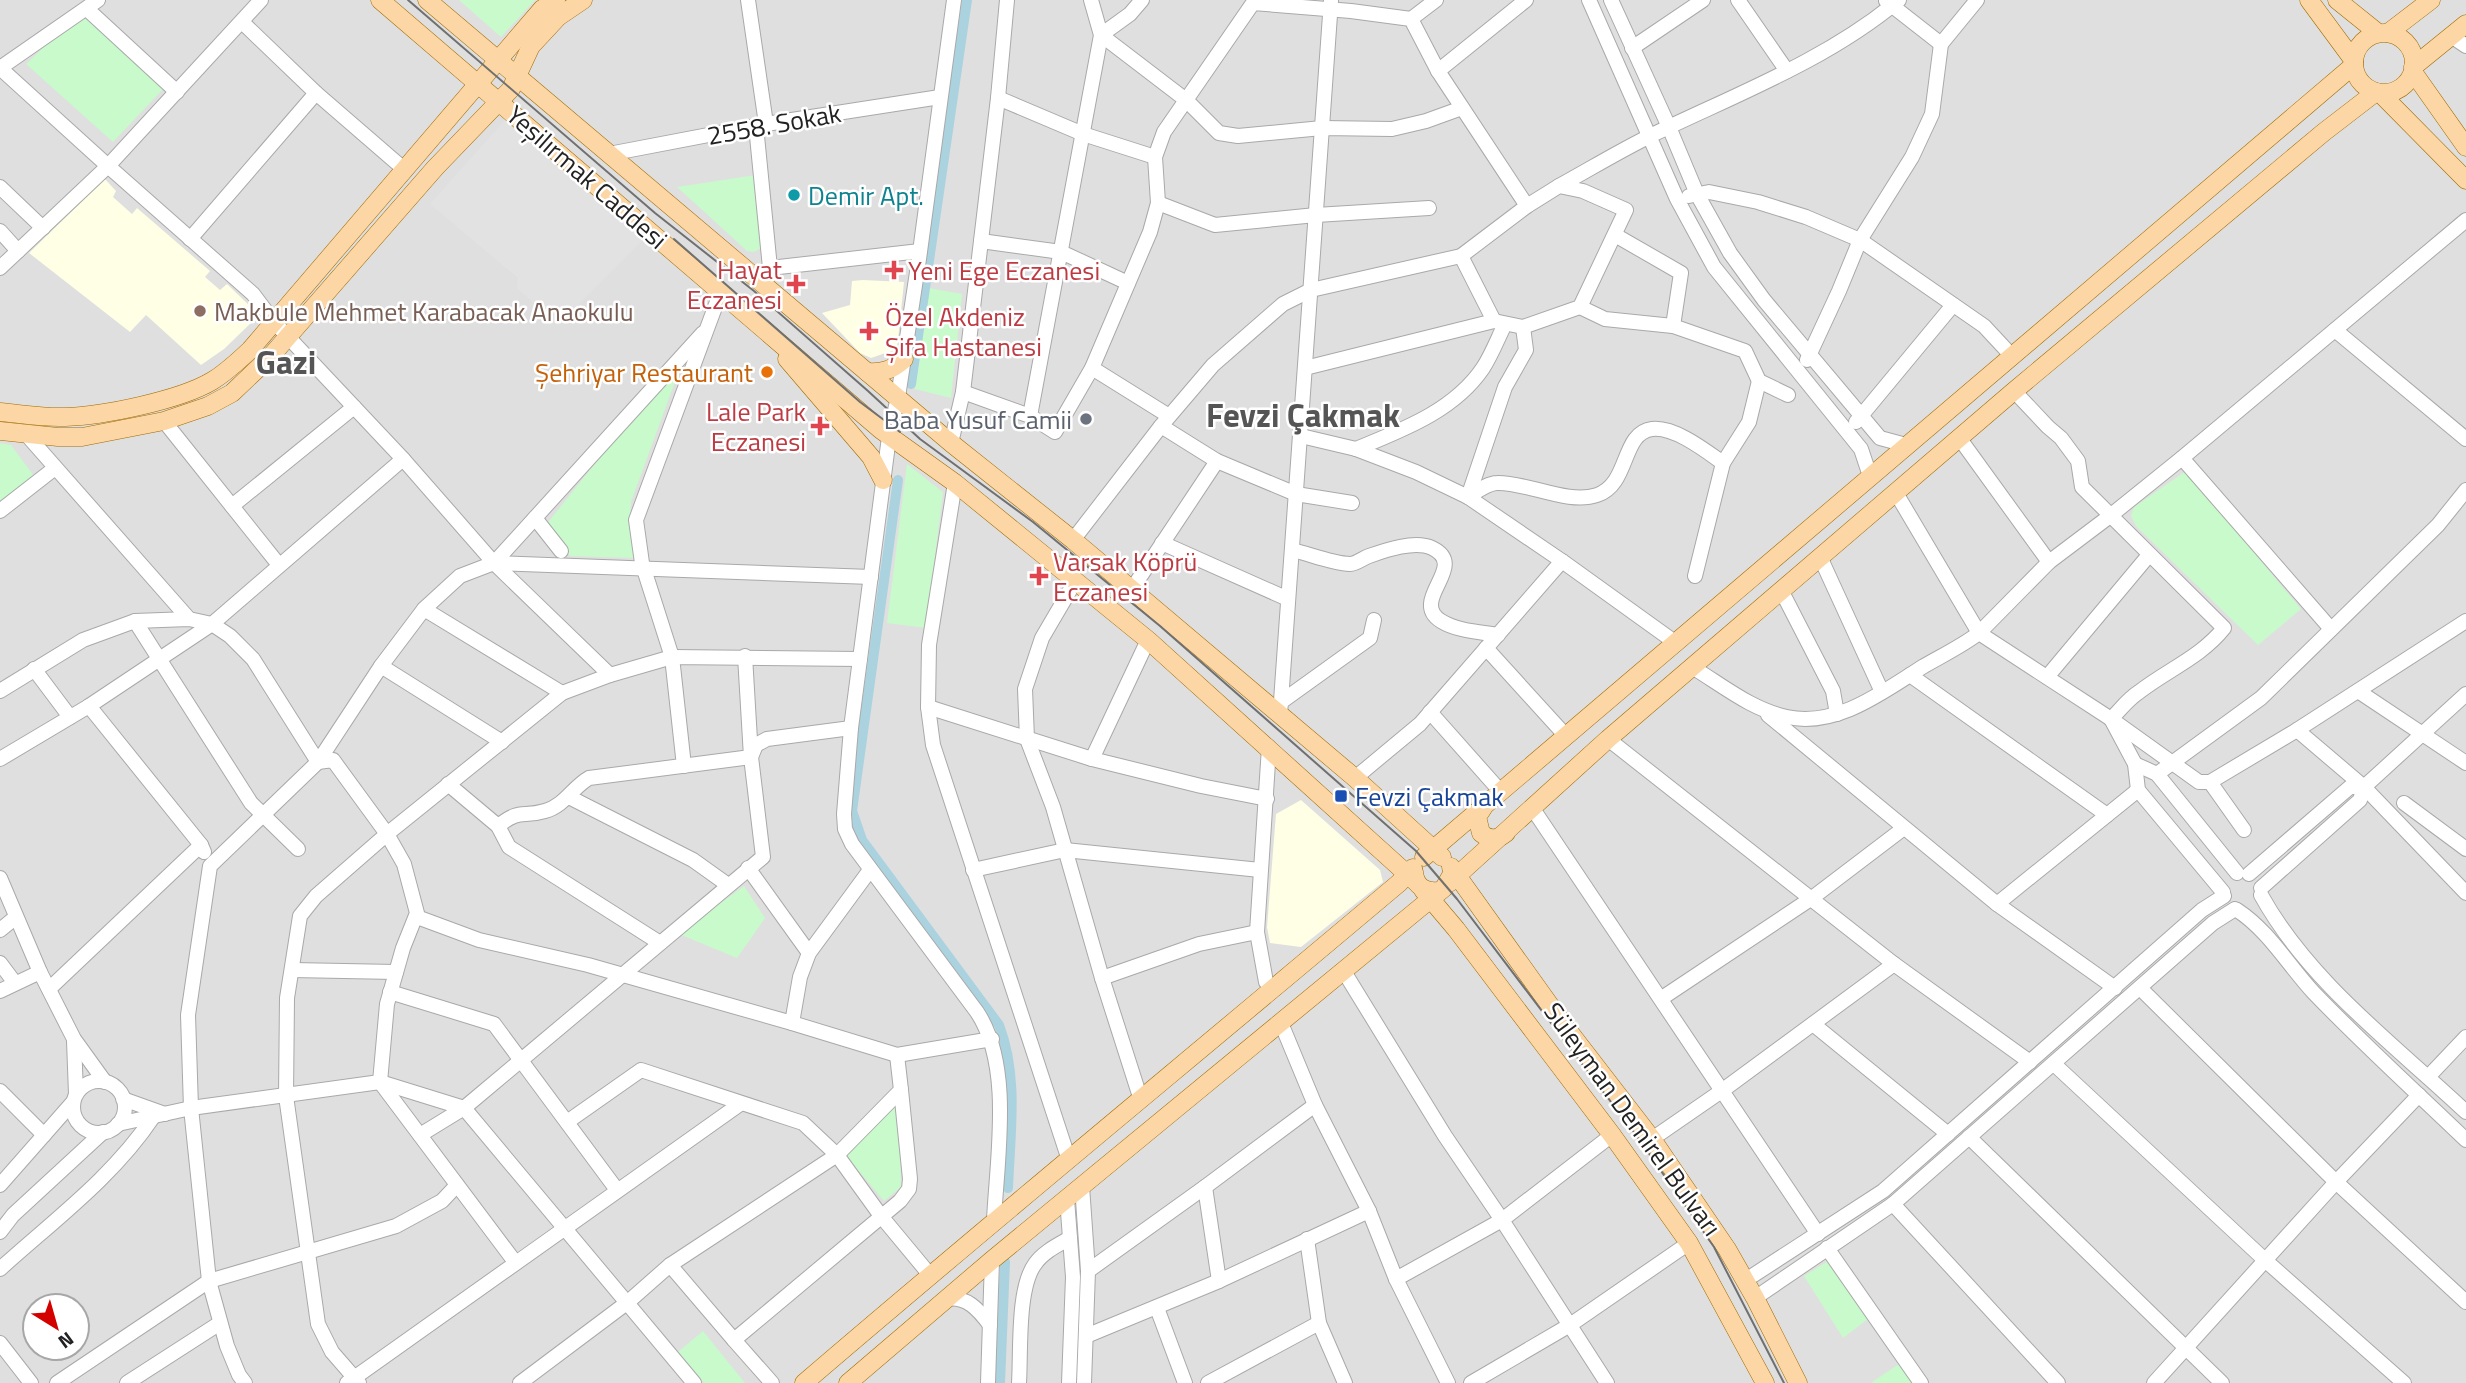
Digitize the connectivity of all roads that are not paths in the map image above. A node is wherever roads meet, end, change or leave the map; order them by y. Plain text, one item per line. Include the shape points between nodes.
1 (261, 0) edge
2 (380, 0) edge
3 (427, 0) edge
4 (556, 0) edge
5 (583, 0) edge
6 (748, 0) edge
7 (954, 0) edge
8 (1007, 0) edge
9 (1091, 0) edge
10 (1142, 0) edge
11 (1436, 0) edge
12 (1526, 0) edge
13 (1589, 0) edge
14 (1611, 0) edge
15 (1703, 0) edge
16 (1738, 0) edge
17 (1978, 0) edge
18 (2309, 0) edge
19 (2337, 0) edge
20 (2431, 0) edge
21 (1253, 2) edge
22 (1892, 2) edge
23 (92, 4) edge
24 (1330, 4) edge
25 (1411, 19) junction
26 (242, 22) junction
27 (2466, 24) edge
28 (2383, 33) junction
29 (1101, 35) junction
30 (2459, 41) edge
31 (1941, 44) junction
32 (1632, 48) junction
33 (499, 61) junction
34 (2354, 63) junction
35 (2413, 69) junction
36 (1438, 71) junction
37 (1787, 71) junction
38 (517, 76) junction
39 (478, 85) junction
40 (177, 92) junction
41 (2378, 92) junction
42 (316, 93) junction
43 (940, 97) junction
44 (998, 98) junction
45 (1186, 100) junction
46 (500, 102) junction
47 (1462, 108) junction
48 (761, 125) junction
49 (1669, 127) junction
50 (1322, 128) junction
51 (1083, 134) junction
52 (1649, 136) junction
53 (2466, 147) edge
54 (610, 154) junction
55 (1155, 157) junction
56 (108, 166) junction
57 (405, 170) junction
58 (2466, 180) edge
59 (0, 187) edge
60 (1559, 187) junction
61 (1697, 194) junction
62 (1677, 198) junction
63 (1158, 203) junction
64 (1527, 206) junction
65 (1429, 208) dead end
66 (1316, 215) junction
67 (2466, 220) edge
68 (44, 228) junction
69 (0, 231) edge
70 (1615, 235) junction
71 (190, 239) junction
72 (1860, 240) junction
73 (981, 241) junction
74 (18, 251) junction
75 (920, 251) junction
76 (1061, 252) junction
77 (1461, 256) junction
78 (0, 268) edge
79 (764, 274) junction
80 (1128, 283) junction
81 (1311, 290) junction
82 (721, 291) junction
83 (1953, 305) junction
84 (1580, 307) junction
85 (274, 322) junction
86 (1500, 323) junction
87 (758, 324) junction
88 (1523, 327) junction
89 (1673, 327) junction
90 (707, 328) junction
91 (2335, 330) junction
92 (288, 337) junction
93 (1810, 355) junction
94 (2011, 355) junction
95 (904, 359) junction
96 (1092, 368) junction
97 (1305, 368) junction
98 (1799, 371) junction
99 (867, 372) junction
100 (1759, 381) junction
101 (2014, 391) junction
102 (963, 392) junction
103 (1788, 395) dead end
104 (898, 397) junction
105 (354, 407) junction
106 (0, 412) edge
107 (1030, 416) junction
108 (1861, 416) junction
109 (164, 421) junction
110 (1165, 421) junction
111 (1847, 430) junction
112 (0, 431) edge
113 (26, 434) junction
114 (1301, 436) junction
115 (889, 437) junction
116 (1960, 439) junction
117 (2466, 439) edge
118 (951, 443) junction
119 (1906, 445) junction
120 (1356, 449) junction
121 (2182, 458) junction
122 (403, 459) junction
123 (1217, 461) junction
124 (1723, 463) junction
125 (55, 468) junction
126 (1870, 476) junction
127 (883, 480) junction
128 (955, 483) junction
129 (2466, 490) edge
130 (1896, 493) junction
131 (1296, 495) junction
132 (1468, 496) junction
133 (1352, 503) dead end
134 (232, 506) junction
135 (0, 511) edge
136 (2110, 516) junction
137 (535, 518) junction
138 (1073, 540) junction
139 (1162, 543) junction
140 (1292, 550) junction
141 (561, 551) dead end
142 (2149, 555) junction
143 (1821, 559) junction
144 (1562, 561) junction
145 (2049, 562) junction
146 (494, 563) junction
147 (279, 565) junction
148 (644, 567) junction
149 (1695, 576) dead end
150 (870, 577) junction
151 (1076, 580) junction
152 (1132, 589) junction
153 (1782, 592) junction
154 (1288, 599) junction
155 (424, 609) junction
156 (189, 619) junction
157 (135, 621) junction
158 (1374, 621) dead end
159 (212, 624) junction
160 (2464, 625) edge
161 (2331, 629) junction
162 (1979, 633) junction
163 (1498, 635) junction
164 (1148, 640) junction
165 (1676, 643) junction
166 (1486, 649) junction
167 (745, 656) junction
168 (672, 657) junction
169 (159, 659) junction
170 (860, 659) junction
171 (381, 666) junction
172 (1692, 667) junction
173 (34, 670) junction
174 (610, 675) junction
175 (1910, 675) junction
176 (2048, 677) junction
177 (0, 691) edge
178 (2358, 691) junction
179 (1882, 692) junction
180 (562, 693) junction
181 (2466, 694) edge
182 (89, 706) junction
183 (928, 706) junction
184 (1280, 708) junction
185 (1762, 710) junction
186 (1430, 712) junction
187 (1837, 714) junction
188 (70, 717) junction
189 (2110, 719) junction
190 (851, 728) junction
191 (2297, 730) junction
192 (2422, 734) junction
193 (1566, 736) junction
194 (1027, 739) junction
195 (1608, 739) junction
196 (502, 742) junction
197 (1269, 747) junction
198 (751, 757) junction
199 (0, 759) edge
200 (1092, 759) junction
201 (318, 762) junction
202 (2173, 763) junction
203 (2466, 763) edge
204 (2135, 764) junction
205 (684, 766) junction
206 (2157, 774) junction
207 (1355, 778) junction
208 (2210, 782) junction
209 (448, 785) junction
210 (2364, 787) junction
211 (2137, 790) junction
212 (1501, 792) junction
213 (569, 797) junction
214 (1266, 799) junction
215 (2404, 803) dead end
216 (1483, 808) junction
217 (1533, 809) junction
218 (262, 814) junction
219 (2107, 815) junction
220 (498, 826) junction
221 (1904, 828) junction
222 (2244, 830) dead end
223 (1506, 833) junction
224 (387, 834) junction
225 (201, 845) junction
226 (298, 849) dead end
227 (2466, 849) edge
228 (1066, 850) junction
229 (210, 866) junction
230 (748, 868) junction
231 (870, 870) junction
232 (973, 870) junction
233 (1260, 870) junction
234 (1432, 874) junction
235 (2243, 874) junction
236 (0, 878) edge
237 (728, 885) junction
238 (2261, 892) junction
239 (2466, 893) edge
240 (2223, 894) junction
241 (1812, 898) junction
242 (1997, 904) junction
243 (2236, 910) junction
244 (1366, 912) junction
245 (16, 917) junction
246 (416, 917) junction
247 (0, 930) edge
248 (1257, 932) junction
249 (1385, 937) junction
250 (660, 943) junction
251 (809, 953) junction
252 (0, 963) edge
253 (1894, 964) junction
254 (292, 970) junction
255 (1343, 970) junction
256 (40, 972) junction
257 (396, 972) junction
258 (620, 976) junction
259 (1102, 978) junction
260 (15, 982) junction
261 (2115, 988) junction
262 (2140, 988) junction
263 (49, 989) junction
264 (1273, 990) junction
265 (0, 992) edge
266 (390, 992) junction
267 (1662, 998) junction
268 (792, 1023) junction
269 (1281, 1023) junction
270 (1814, 1024) junction
271 (2466, 1037) edge
272 (74, 1039) junction
273 (992, 1039) junction
274 (897, 1055) junction
275 (521, 1060) junction
276 (2030, 1062) junction
277 (2054, 1063) junction
278 (2428, 1077) junction
279 (105, 1082) junction
280 (380, 1082) junction
281 (901, 1090) junction
282 (1723, 1090) junction
283 (0, 1091) edge
284 (2419, 1095) junction
285 (286, 1096) junction
286 (75, 1098) junction
287 (123, 1099) junction
288 (1141, 1100) junction
289 (740, 1104) junction
290 (1315, 1105) junction
291 (191, 1108) junction
292 (464, 1108) junction
293 (2466, 1112) edge
294 (160, 1116) junction
295 (567, 1122) junction
296 (118, 1124) junction
297 (103, 1132) junction
298 (1948, 1134) junction
299 (44, 1135) junction
300 (1612, 1135) junction
301 (420, 1136) junction
302 (1969, 1138) junction
303 (1652, 1139) junction
304 (2466, 1140) edge
305 (837, 1154) junction
306 (1069, 1160) junction
307 (2336, 1182) junction
308 (0, 1185) edge
309 (457, 1185) junction
310 (1082, 1186) junction
311 (1205, 1188) junction
312 (617, 1190) junction
313 (1066, 1199) junction
314 (1893, 1204) junction
315 (1368, 1211) junction
316 (881, 1216) junction
317 (994, 1220) junction
318 (1502, 1220) junction
319 (565, 1227) junction
320 (0, 1232) edge
321 (1818, 1234) junction
322 (1070, 1238) junction
323 (1307, 1239) junction
324 (1689, 1243) junction
325 (1827, 1248) junction
326 (307, 1251) junction
327 (992, 1260) junction
328 (2266, 1261) junction
329 (515, 1262) junction
330 (670, 1265) junction
331 (0, 1269) edge
332 (1088, 1271) junction
333 (930, 1275) junction
334 (1396, 1279) junction
335 (1746, 1280) junction
336 (209, 1281) junction
337 (1219, 1281) junction
338 (1755, 1298) junction
339 (946, 1299) junction
340 (628, 1302) junction
341 (2466, 1302) edge
342 (1157, 1308) junction
343 (220, 1323) junction
344 (1319, 1323) junction
345 (990, 1325) junction
346 (1570, 1325) junction
347 (1086, 1336) junction
348 (734, 1339) junction
349 (0, 1342) edge
350 (2187, 1348) junction
351 (353, 1381) edge
352 (691, 1382) edge
353 (31, 1383) edge
354 (57, 1383) edge
355 (127, 1383) edge
356 (245, 1383) edge
357 (520, 1383) edge
358 (772, 1383) edge
359 (804, 1383) edge
360 (849, 1383) edge
361 (988, 1383) edge
362 (1019, 1383) edge
363 (1069, 1383) edge
364 (1083, 1383) edge
365 (1185, 1383) edge
366 (1208, 1383) edge
367 (1345, 1383) edge
368 (1448, 1383) edge
369 (1471, 1383) edge
370 (1607, 1383) edge
371 (1765, 1383) edge
372 (1798, 1383) edge
373 (1921, 1383) edge
374 (2058, 1383) edge
375 (2154, 1383) edge
376 (2222, 1383) edge
377 (2404, 1383) edge

1 - 26 street
2 - 39 main road, Yeşilırmak Caddesi
3 - 33 main road, Yeşilırmak Caddesi
4 - 33 main road via 542,9
5 - 38 main road via 558,17 531,46
6 - 48 street
7 - 43 street
8 - 44 street
9 - 29 street
10 - 29 street
11 - 25 street
12 - 36 street
13 - 52 street
14 - 32 street
15 - 32 street
16 - 37 street
17 - 31 street
18 - 34 main road
19 - 28 main road
20 - 28 main road
21 - 24 street
21 - 45 street
22 - 31 street
22 - 37 street via 1849,36
23 - 40 street
23 - 56 street via 0,68
24 - 25 street
24 - 50 street
25 - 36 street
26 - 40 street
26 - 42 street
27 - 30 main road
28 - 34 main road via 2360,44
28 - 35 main road via 2406,42 2412,51
29 - 45 street
29 - 51 street
30 - 35 main road
31 - 72 street via 1932,114 1912,158
32 - 49 street
33 - 38 main road, Yeşilırmak Caddesi
33 - 39 main road
34 - 41 main road via 2358,80
34 - 94 main road
35 - 41 main road via 2400,88
35 - 53 main road
36 - 47 street
37 - 49 street
38 - 46 main road
38 - 54 main road, Yeşilırmak Caddesi
39 - 46 main road, Yeşilırmak Caddesi
39 - 57 main road
40 - 56 street
41 - 58 main road
41 - 101 main road
42 - 57 street
42 - 71 street
43 - 48 street, 2558. Sokak
43 - 75 street
44 - 51 street
44 - 73 street
45 - 50 street via 1219,133 1238,136
45 - 55 street via 1164,132
46 - 82 main road, Yeşilırmak Caddesi
46 - 92 main road via 435,168
47 - 50 street via 1392,129
47 - 64 street
48 - 54 street, 2558. Sokak
48 - 79 street
49 - 52 street
49 - 61 street
50 - 66 street
51 - 55 street
51 - 76 street
52 - 60 street
52 - 62 street
54 - 79 main road, Yeşilırmak Caddesi
55 - 63 street
56 - 68 street
56 - 71 street
57 - 85 main road
59 - 68 street
60 - 64 street
60 - 70 street via 1583,191 1626,209
61 - 62 street
61 - 72 street via 1709,192 1758,202
61 - 93 street via 1730,253
62 - 98 street via 1714,267
63 - 66 street via 1215,225
63 - 80 street
64 - 77 street
65 - 66 street
66 - 81 street
67 - 91 street
68 - 74 street
69 - 74 street
70 - 84 street
70 - 89 street via 1681,272
71 - 85 street via 253,294
72 - 83 street
72 - 93 street
73 - 76 street
73 - 102 street
74 - 78 street
75 - 79 street
75 - 95 street
76 - 80 street
76 - 107 street
77 - 81 street
77 - 86 street
79 - 99 main road, Yeşilırmak Caddesi
80 - 96 street
81 - 97 street
81 - 110 street via 1283,304 1213,365
82 - 87 main road, Yeşilırmak Caddesi
82 - 90 street
83 - 94 street via 1984,326
83 - 108 street
84 - 88 street
84 - 89 street via 1605,319
85 - 92 street
85 - 106 main road via 231,368 211,382 160,401 72,417
86 - 88 street
86 - 97 street
86 - 120 street via 1482,368 1463,390 1408,428
87 - 115 main road, Yeşilırmak Caddesi
87 - 127 main road via 871,457
88 - 132 street via 1526,350 1505,387
89 - 100 street via 1745,351
90 - 137 street
90 - 148 street via 636,520
91 - 117 street
91 - 121 street
92 - 105 street
92 - 109 main road via 232,393
93 - 98 street
93 - 108 street
94 - 119 main road
95 - 99 main road via 893,369
95 - 104 street
96 - 107 street via 1055,432
96 - 110 street
97 - 114 street
98 - 111 street
99 - 104 main road, Yeşilırmak Caddesi
100 - 103 street
100 - 124 street via 1749,422
101 - 116 main road
101 - 136 street via 2061,438 2078,461 2082,487
102 - 107 street
102 - 118 street
104 - 115 street
104 - 118 main road, Süleyman Demirel Bulvarı
105 - 122 street
105 - 134 street
108 - 111 street
108 - 119 street via 1880,438
109 - 113 main road via 82,437
109 - 134 street
110 - 123 street
110 - 138 street
111 - 126 street via 1861,449
112 - 113 main road
113 - 125 street
114 - 120 street
114 - 131 street
115 - 127 street
115 - 128 main road, Süleyman Demirel Bulvarı
116 - 130 main road
116 - 145 street
118 - 138 main road, Süleyman Demirel Bulvarı
119 - 126 main road
120 - 132 street
121 - 136 street
121 - 161 street
122 - 146 street
122 - 147 street
123 - 131 street
123 - 139 street
124 - 132 street via 1696,444 1651,429 1630,446 1618,479 1597,495 1577,497 1495,483
124 - 149 street
125 - 135 street
125 - 156 street
126 - 165 main road
127 - 150 street
128 - 151 main road, Süleyman Demirel Bulvarı
128 - 183 street via 929,645
129 - 161 street via 2438,525
130 - 143 main road
130 - 162 street
131 - 133 street
131 - 140 street
132 - 144 street
134 - 147 street
136 - 142 street
136 - 145 street
137 - 141 street
137 - 146 street
138 - 152 main road, Süleyman Demirel Bulvarı
139 - 152 street
139 - 154 street
140 - 154 street
140 - 163 street via 1352,564 1423,544 1436,549 1444,561 1444,575 1431,598 1437,618
142 - 176 street
142 - 189 street via 2224,628 2182,665 2137,692
143 - 153 main road
143 - 179 street
144 - 163 street
144 - 165 street
145 - 162 street
146 - 148 street
146 - 155 street via 460,576
146 - 174 street
147 - 159 street
148 - 150 street
148 - 168 street
150 - 170 street
151 - 164 main road, Süleyman Demirel Bulvarı
151 - 194 street via 1042,638 1025,689
152 - 184 main road, Süleyman Demirel Bulvarı
153 - 172 main road
153 - 187 street via 1833,691
154 - 184 street
155 - 171 street
155 - 180 street
156 - 157 street
156 - 159 street
157 - 169 street
157 - 173 street via 83,640
158 - 184 street via 1370,638
159 - 169 street
159 - 201 street via 254,659
160 - 178 street
161 - 202 street via 2261,698
162 - 175 street
162 - 176 street
163 - 166 street
164 - 197 main road, Süleyman Demirel Bulvarı
164 - 200 street
165 - 193 main road
166 - 186 street
166 - 193 street
167 - 168 street
167 - 170 street
167 - 198 street
168 - 174 street
168 - 205 street
169 - 182 street
169 - 218 street
170 - 190 street
171 - 196 street
171 - 201 street
172 - 185 street
172 - 195 main road
173 - 177 street
173 - 188 street
174 - 180 street
175 - 179 street
175 - 219 street
176 - 189 street
178 - 191 street
178 - 192 street
179 - 187 street
180 - 196 street
181 - 192 street
182 - 188 street
182 - 225 street
183 - 194 street
183 - 232 street via 933,745
184 - 207 main road, Süleyman Demirel Bulvarı
185 - 187 street via 1789,718
185 - 221 street
186 - 207 street
186 - 212 street
188 - 199 street
189 - 202 street
189 - 204 street
190 - 198 street via 767,739
190 - 231 street via 845,829
191 - 208 street
191 - 210 street
192 - 203 street
192 - 210 street
193 - 212 main road
194 - 200 street
194 - 228 street
195 - 217 main road
195 - 241 street
196 - 209 street
197 - 214 street
197 - 234 main road, Süleyman Demirel Bulvarı
198 - 205 street
198 - 230 street via 763,857
200 - 214 street
201 - 218 street
201 - 224 street via 333,760
202 - 206 street
202 - 208 street via 2199,782
204 - 206 street
204 - 211 street
205 - 213 street via 589,778
206 - 235 street
207 - 234 main road, Süleyman Demirel Bulvarı
208 - 222 street
209 - 220 street
209 - 224 street
210 - 235 street via 2350,787
210 - 238 street via 2360,800
210 - 239 street
211 - 219 street
211 - 240 street
212 - 216 main road
213 - 220 street via 546,811 513,815
213 - 237 street via 694,860
214 - 233 street
215 - 227 street
216 - 223 main road via 1477,817 1481,833 1496,838
216 - 234 main road
217 - 223 main road
217 - 267 street
218 - 226 street
218 - 229 street
219 - 242 street
220 - 250 street via 509,847
221 - 241 street
221 - 242 street
223 - 234 main road
224 - 246 street via 404,864
224 - 254 street via 316,896 300,916
225 - 229 street
225 - 263 street
228 - 232 street
228 - 233 street
228 - 259 street
229 - 291 street via 188,1015
230 - 237 street
230 - 251 street
231 - 251 street
231 - 273 street via 977,1012
232 - 306 street
233 - 248 street
234 - 244 main road
234 - 249 main road
234 - 300 main road, Süleyman Demirel Bulvarı via 1457,929
234 - 303 main road, Süleyman Demirel Bulvarı via 1564,1025
235 - 238 street via 2255,877
235 - 240 street via 2227,880
236 - 245 street
237 - 250 street
238 - 243 street via 2255,906
238 - 278 street via 2335,991
240 - 243 street
240 - 261 street
241 - 253 street
241 - 267 street
242 - 261 street
243 - 262 street via 2213,923
243 - 284 street via 2255,921 2316,994
244 - 249 main road via 1376,909 1388,918 1390,929
244 - 264 main road
245 - 247 street
245 - 256 street
246 - 257 street
246 - 258 street via 479,940
248 - 259 street via 1199,944
248 - 264 street via 1266,982
249 - 255 main road
250 - 258 street
251 - 268 street
252 - 260 street
253 - 270 street
253 - 276 street
254 - 257 street
254 - 285 street via 287,998
255 - 269 main road
255 - 318 street
256 - 260 street
256 - 263 street
257 - 266 street
258 - 268 street
258 - 275 street
259 - 288 street
260 - 265 street
261 - 276 street
262 - 277 street
262 - 307 street
263 - 272 street
264 - 288 main road
266 - 275 street via 494,1024
266 - 280 street
267 - 282 street
268 - 274 street
269 - 290 street
269 - 310 main road
270 - 282 street
270 - 298 street
271 - 278 street
272 - 279 street
272 - 286 street
273 - 274 street
273 - 317 street via 1000,1100
274 - 281 street
275 - 292 street
275 - 295 street
276 - 298 street
277 - 302 street
277 - 328 street
278 - 293 street
279 - 286 street via 88,1083
279 - 287 street
280 - 285 street
280 - 292 street
280 - 301 street
281 - 305 street
281 - 316 street via 909,1189
282 - 303 street
282 - 321 street
283 - 299 street
284 - 304 street
284 - 307 street
285 - 291 street
285 - 326 street
286 - 297 street via 73,1110 80,1125
286 - 299 street
287 - 294 street
287 - 296 street
288 - 306 main road
289 - 295 street via 641,1070
289 - 305 street via 803,1123
289 - 312 street
290 - 311 street
290 - 315 street
291 - 294 street
291 - 336 street
292 - 301 street
292 - 319 street
294 - 296 street
294 - 331 street via 76,1203
295 - 312 street
296 - 297 street
297 - 320 street
298 - 321 street via 1882,1191
299 - 308 street
300 - 318 street
300 - 324 main road, Süleyman Demirel Bulvarı
301 - 309 street
302 - 314 street
302 - 350 street
303 - 335 main road, Süleyman Demirel Bulvarı
305 - 316 street
305 - 330 street
306 - 317 main road
307 - 328 street
307 - 341 street
309 - 326 street via 442,1201 396,1226
309 - 329 street
310 - 313 main road
310 - 332 street
311 - 332 street
311 - 337 street
312 - 319 street
313 - 322 street
313 - 327 main road
314 - 325 street
314 - 374 street
315 - 323 street
315 - 334 street
316 - 333 street
316 - 348 street
317 - 327 main road
317 - 333 main road
318 - 334 street
318 - 346 street
319 - 329 street
319 - 340 street
321 - 335 street
322 - 362 street via 1039,1259 1027,1278
322 - 363 street
323 - 337 street
323 - 344 street
324 - 346 street
324 - 371 main road, Süleyman Demirel Bulvarı
325 - 338 street
325 - 373 street
326 - 336 street
326 - 351 street via 318,1324
327 - 339 main road
327 - 345 street
328 - 350 street
328 - 377 street
329 - 351 street
330 - 340 street
330 - 348 street
332 - 347 street
333 - 359 main road
334 - 368 street
335 - 338 main road, Süleyman Demirel Bulvarı
336 - 343 street
336 - 354 street
337 - 342 street
338 - 372 main road, Süleyman Demirel Bulvarı
339 - 345 street via 971,1303
339 - 360 main road
340 - 352 street
340 - 357 street
342 - 347 street
342 - 365 street
343 - 355 street
343 - 356 street
344 - 366 street
344 - 367 street
345 - 361 street
346 - 369 street
346 - 370 street
347 - 364 street
348 - 358 street
349 - 353 street
350 - 375 street
350 - 376 street

